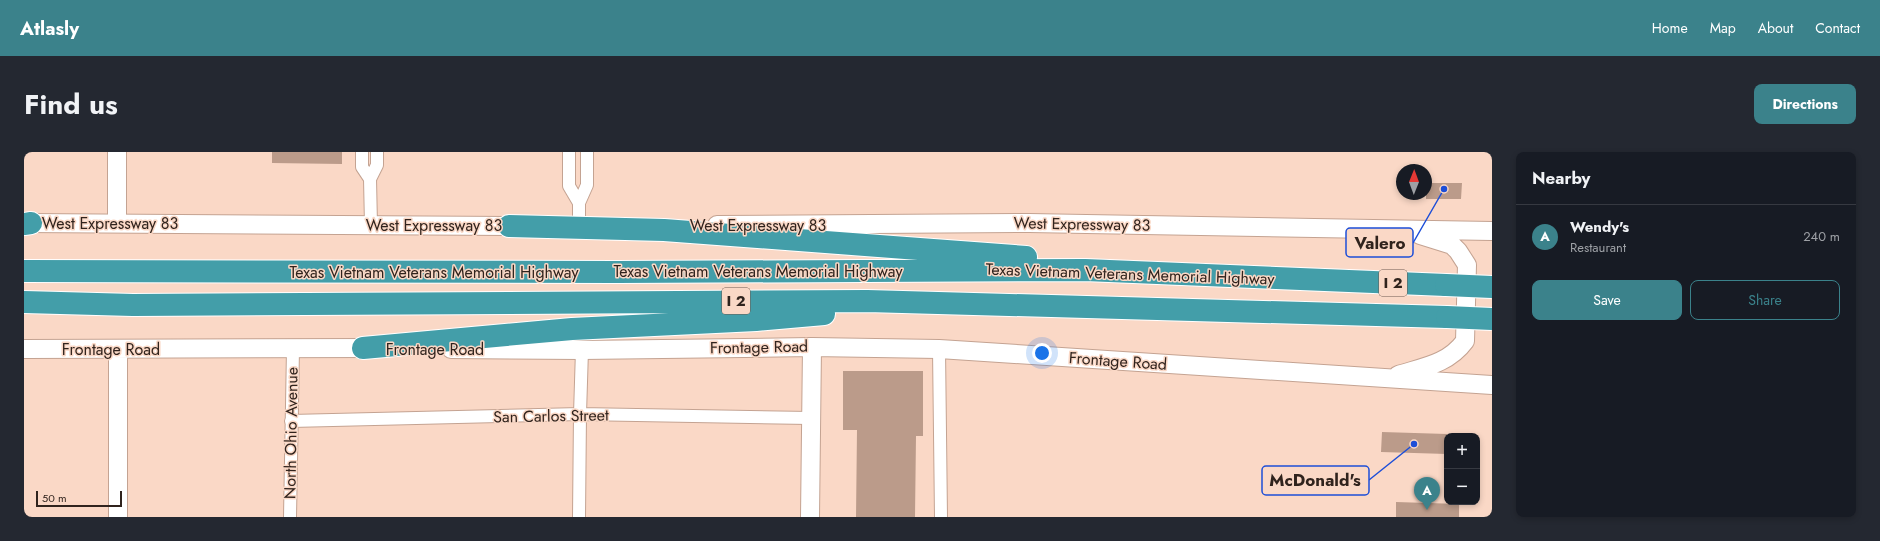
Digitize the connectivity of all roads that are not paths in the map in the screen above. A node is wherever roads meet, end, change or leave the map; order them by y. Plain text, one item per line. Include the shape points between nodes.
1 (117, 152) edge
2 (362, 152) edge
3 (377, 152) edge
4 (569, 152) edge
5 (587, 152) edge
6 (370, 179) junction
7 (579, 203) junction
8 (117, 223) junction
9 (26, 224) edge
10 (371, 225) junction
11 (509, 226) junction
12 (579, 226) junction
13 (1406, 230) junction
14 (1492, 231) edge
15 (24, 272) edge
16 (1340, 281) junction
17 (1492, 287) edge
18 (24, 302) edge
19 (945, 303) junction
20 (1492, 319) edge
21 (812, 347) junction
22 (363, 348) junction
23 (24, 349) edge
24 (118, 349) junction
25 (292, 349) junction
26 (939, 349) junction
27 (582, 350) junction
28 (1386, 379) junction
29 (1492, 385) edge
30 (580, 414) junction
31 (810, 418) junction
32 (291, 421) junction
33 (118, 517) edge
34 (290, 517) edge
35 (579, 517) edge
36 (810, 517) edge
37 (941, 517) edge

1 - 8 main road
2 - 6 street via 362,167
3 - 6 street via 377,166
4 - 7 street via 569,186
5 - 7 street via 587,185
6 - 10 street
7 - 12 street
8 - 9 main road, West Expressway 83
8 - 10 main road, West Expressway 83
10 - 11 main road, West Expressway 83
11 - 12 main road, West Expressway 83
11 - 16 highway via 664,230
12 - 13 main road, West Expressway 83 via 1029,223
13 - 14 main road, West Expressway 83
13 - 28 main road via 1452,245 1467,265 1465,341 1444,361
15 - 16 highway, Texas Vietnam Veterans Memorial Highway / I 2 via 1085,270
16 - 17 highway, Texas Vietnam Veterans Memorial Highway / I 2, bridge
18 - 19 highway, Texas Vietnam Veterans Memorial Highway / I 2 via 133,305 867,301
19 - 20 highway, Texas Vietnam Veterans Memorial Highway / I 2, bridge
19 - 22 highway via 756,320 572,328
21 - 26 main road, Frontage Road
21 - 27 main road, Frontage Road
21 - 31 main road
22 - 25 main road, Frontage Road
22 - 27 main road, Frontage Road
23 - 24 main road, Frontage Road
24 - 25 main road, Frontage Road
24 - 33 main road
25 - 32 street, North Ohio Avenue
26 - 28 main road, Frontage Road
26 - 37 street
27 - 30 street
28 - 29 main road, Frontage Road
30 - 31 street, San Carlos Street
30 - 32 street, San Carlos Street
30 - 35 street
31 - 36 main road
32 - 34 street, North Ohio Avenue

